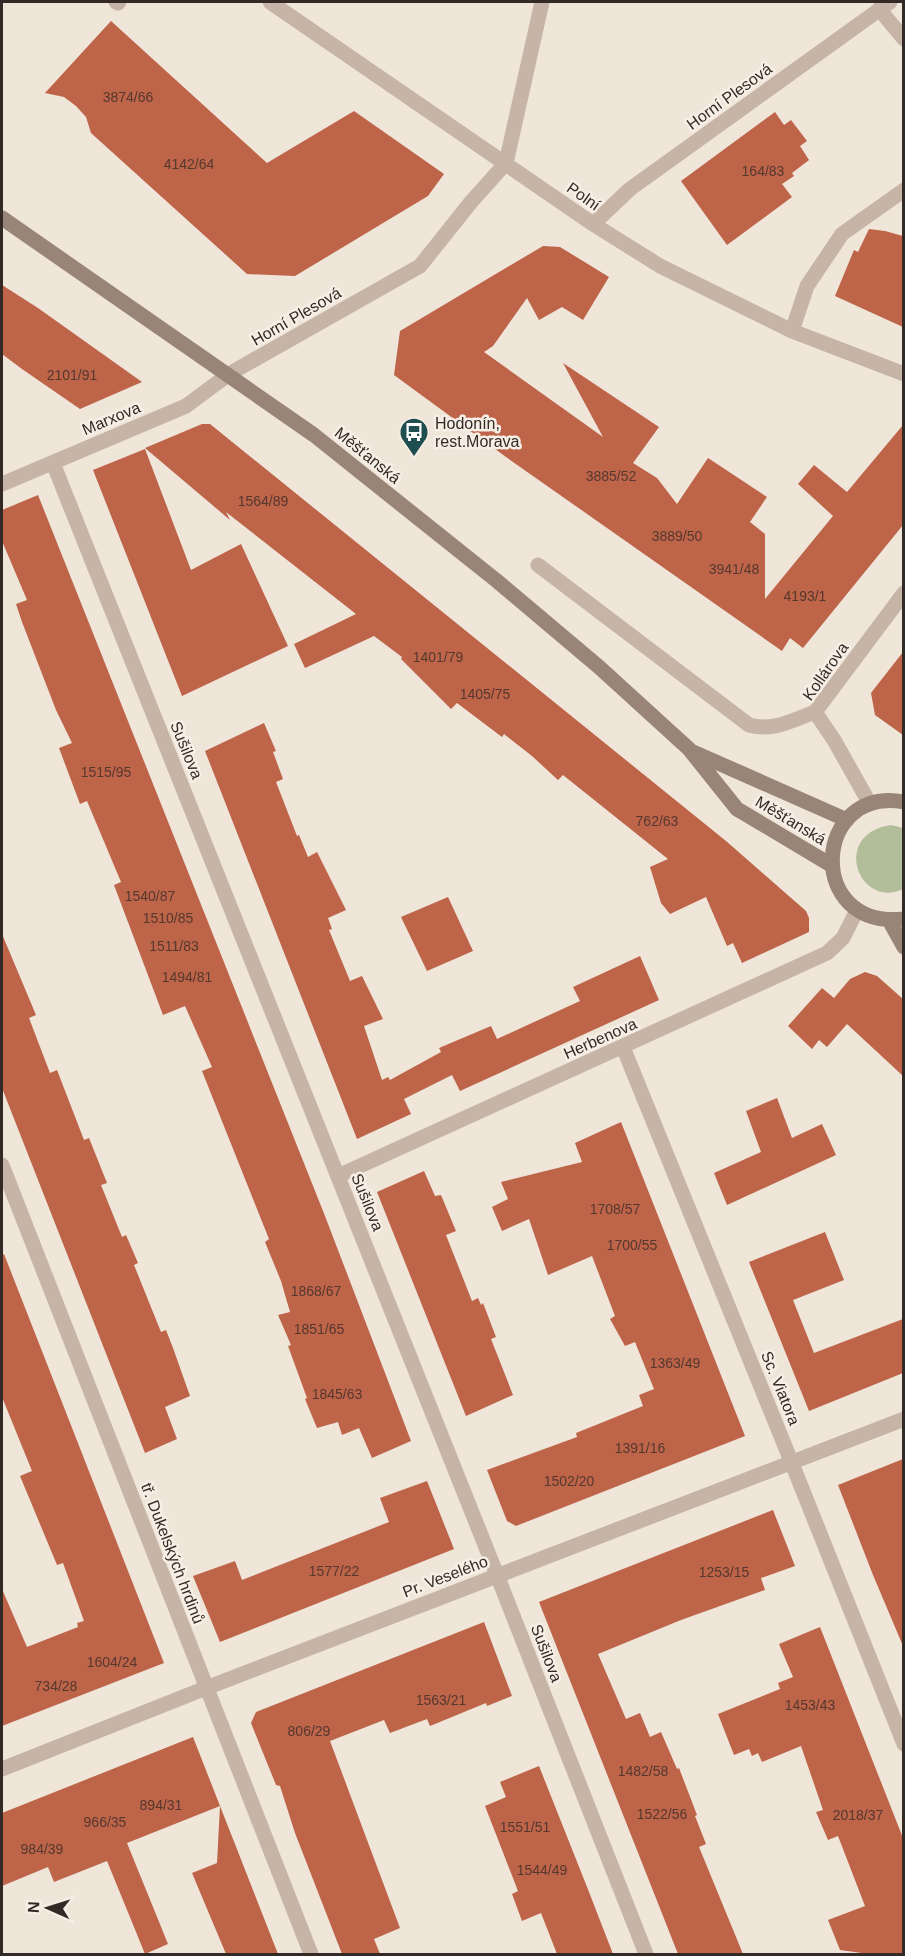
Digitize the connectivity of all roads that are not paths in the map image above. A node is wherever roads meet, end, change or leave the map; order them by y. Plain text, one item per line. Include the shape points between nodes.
1 (270, 2) edge
2 (542, 2) edge
3 (885, 5) edge
4 (903, 39) edge
5 (506, 163) junction
6 (903, 190) edge
7 (2, 218) edge
8 (592, 224) junction
9 (792, 331) junction
10 (903, 374) edge
11 (229, 375) junction
12 (53, 463) junction
13 (2, 484) edge
14 (538, 565) dead end
15 (903, 593) edge
16 (815, 712) junction
17 (688, 749) junction
18 (903, 802) edge
19 (870, 804) junction
20 (847, 820) junction
21 (831, 865) junction
22 (857, 910) junction
23 (896, 920) edge
24 (903, 947) edge
25 (623, 1047) junction
26 (2, 1165) edge
27 (338, 1176) junction
28 (903, 1419) edge
29 (791, 1461) junction
30 (497, 1575) junction
31 (206, 1688) junction
32 (903, 1744) edge
33 (2, 1769) edge
34 (311, 1954) edge
35 (646, 1954) edge

1 - 5 street, Polní
2 - 5 street
3 - 4 street
3 - 8 street, Horní Plesová via 630,189
5 - 8 street, Polní
5 - 11 street, Horní Plesová via 420,266
6 - 9 street via 842,234 807,286
7 - 11 main road, Měšťanská
8 - 9 street, Polní via 660,266
9 - 10 street, Polní
11 - 12 street, Marxova via 186,406
11 - 17 main road, Měšťanská via 314,435 497,581
12 - 13 street, Marxova
12 - 27 street, Sušilova
14 - 16 street via 749,725 761,729
15 - 16 street, Kollárova
16 - 19 street, Kollárova
17 - 20 main road, Měšťanská
17 - 21 main road, Měšťanská via 737,809
18 - 19 main road
19 - 20 main road
20 - 21 main road via 832,849
21 - 22 main road via 844,898
22 - 23 main road
22 - 25 street, Herbenova via 843,938 827,953
23 - 24 main road
25 - 27 street, Herbenova
25 - 29 street, Sc. Viatora
26 - 31 street, tř. Dukelských hrdinů
27 - 30 street, Sušilova
28 - 29 street, Pr. Veselého
29 - 30 street, Pr. Veselého
29 - 32 street, Sc. Viatora
30 - 31 street, Pr. Veselého
30 - 35 street, Sušilova
31 - 33 street, Pr. Veselého
31 - 34 street, tř. Dukelských hrdinů

